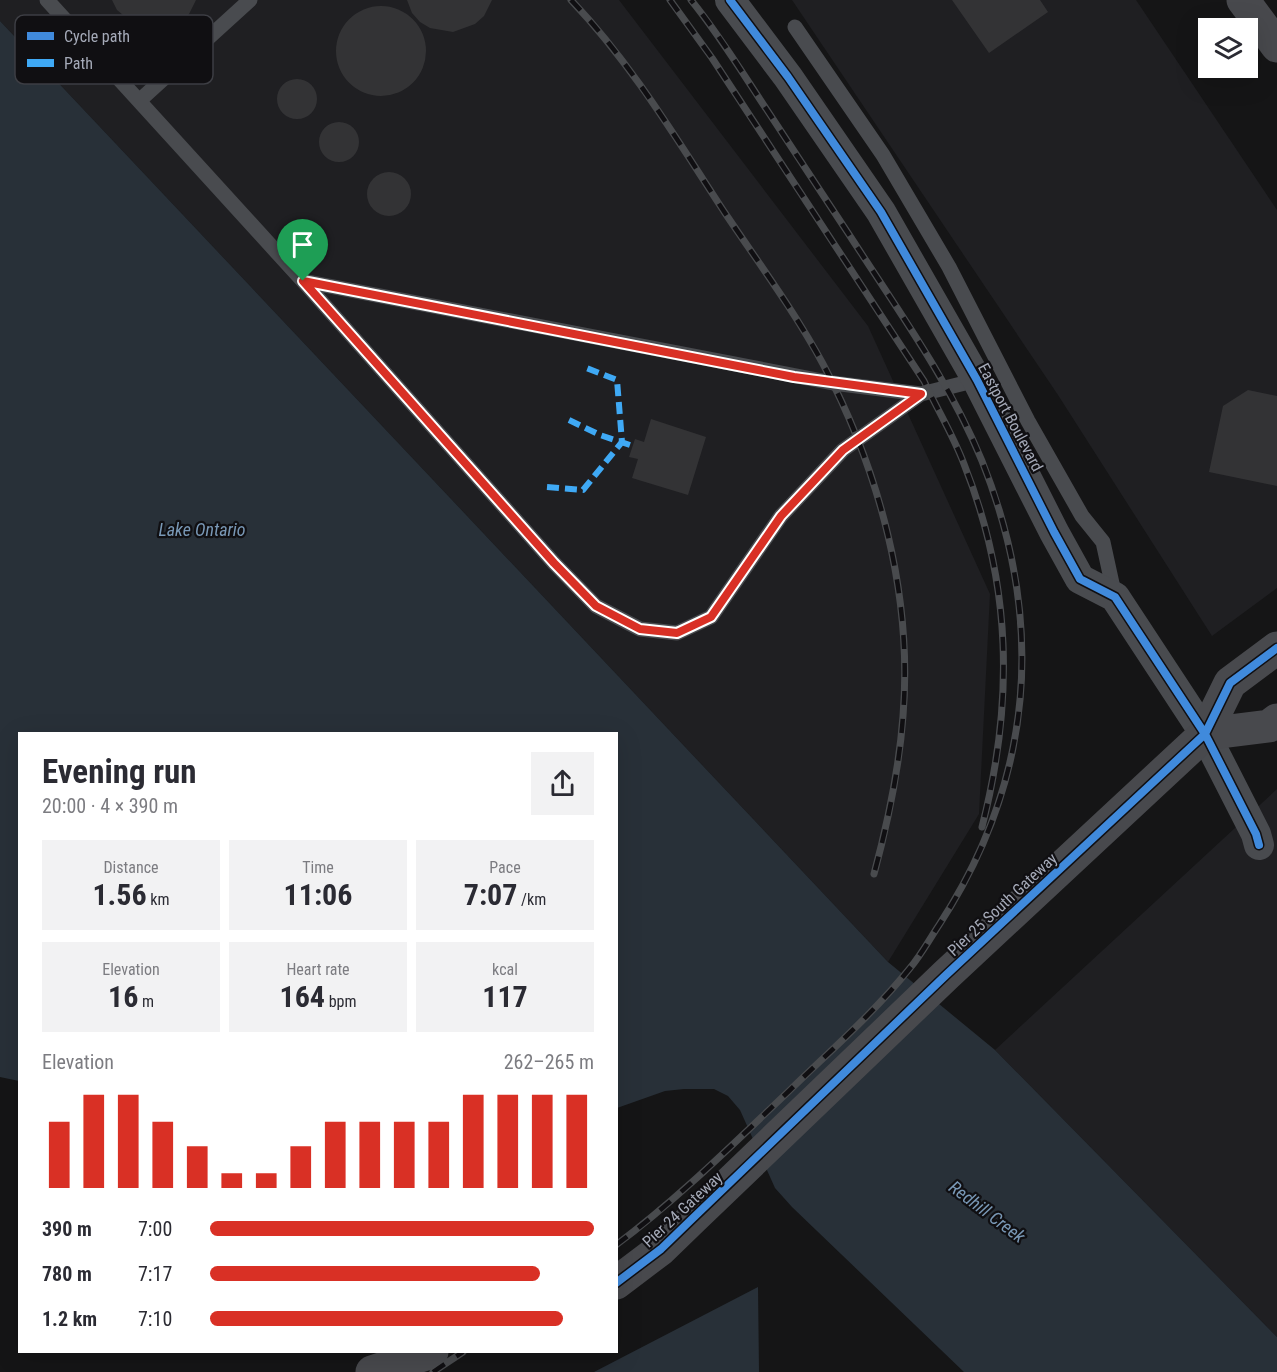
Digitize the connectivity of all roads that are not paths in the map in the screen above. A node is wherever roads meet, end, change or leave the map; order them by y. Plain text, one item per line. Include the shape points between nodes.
1 (47, 0) edge
2 (250, 0) edge
3 (730, 0) edge
4 (1243, 0) edge
5 (61, 15) edge
6 (795, 27) dead end
7 (213, 34) edge
8 (1277, 46) edge
9 (124, 84) edge
10 (158, 84) edge
11 (139, 101) junction
12 (303, 281) junction
13 (977, 380) junction
14 (921, 394) junction
15 (1115, 597) junction
16 (1277, 648) edge
17 (1277, 720) edge
18 (1205, 734) junction
19 (1260, 845) dead end
20 (737, 1176) joint
21 (618, 1281) edge
22 (429, 1353) edge
23 (372, 1372) edge

1 - 5 lane
2 - 7 lane
3 - 13 street, Eastport Boulevard via 880,212
4 - 8 street
6 - 15 lane via 883,155 949,267 1028,421 1082,516 1103,542
9 - 11 lane
10 - 11 lane
11 - 12 lane
12 - 14 lane via 794,377
12 - 14 lane via 596,606 640,629 677,633 711,617 781,516 816,478 843,450
13 - 14 lane
13 - 15 street, Eastport Boulevard via 1080,579
15 - 18 street, Eastport Boulevard
16 - 18 street, Pier 25 South Gateway via 1230,683
17 - 18 street via 1269,726
18 - 19 street, Eastport Boulevard
18 - 20 street, Pier 25 South Gateway
20 - 21 street, Pier 24 Gateway via 661,1249
22 - 23 street

